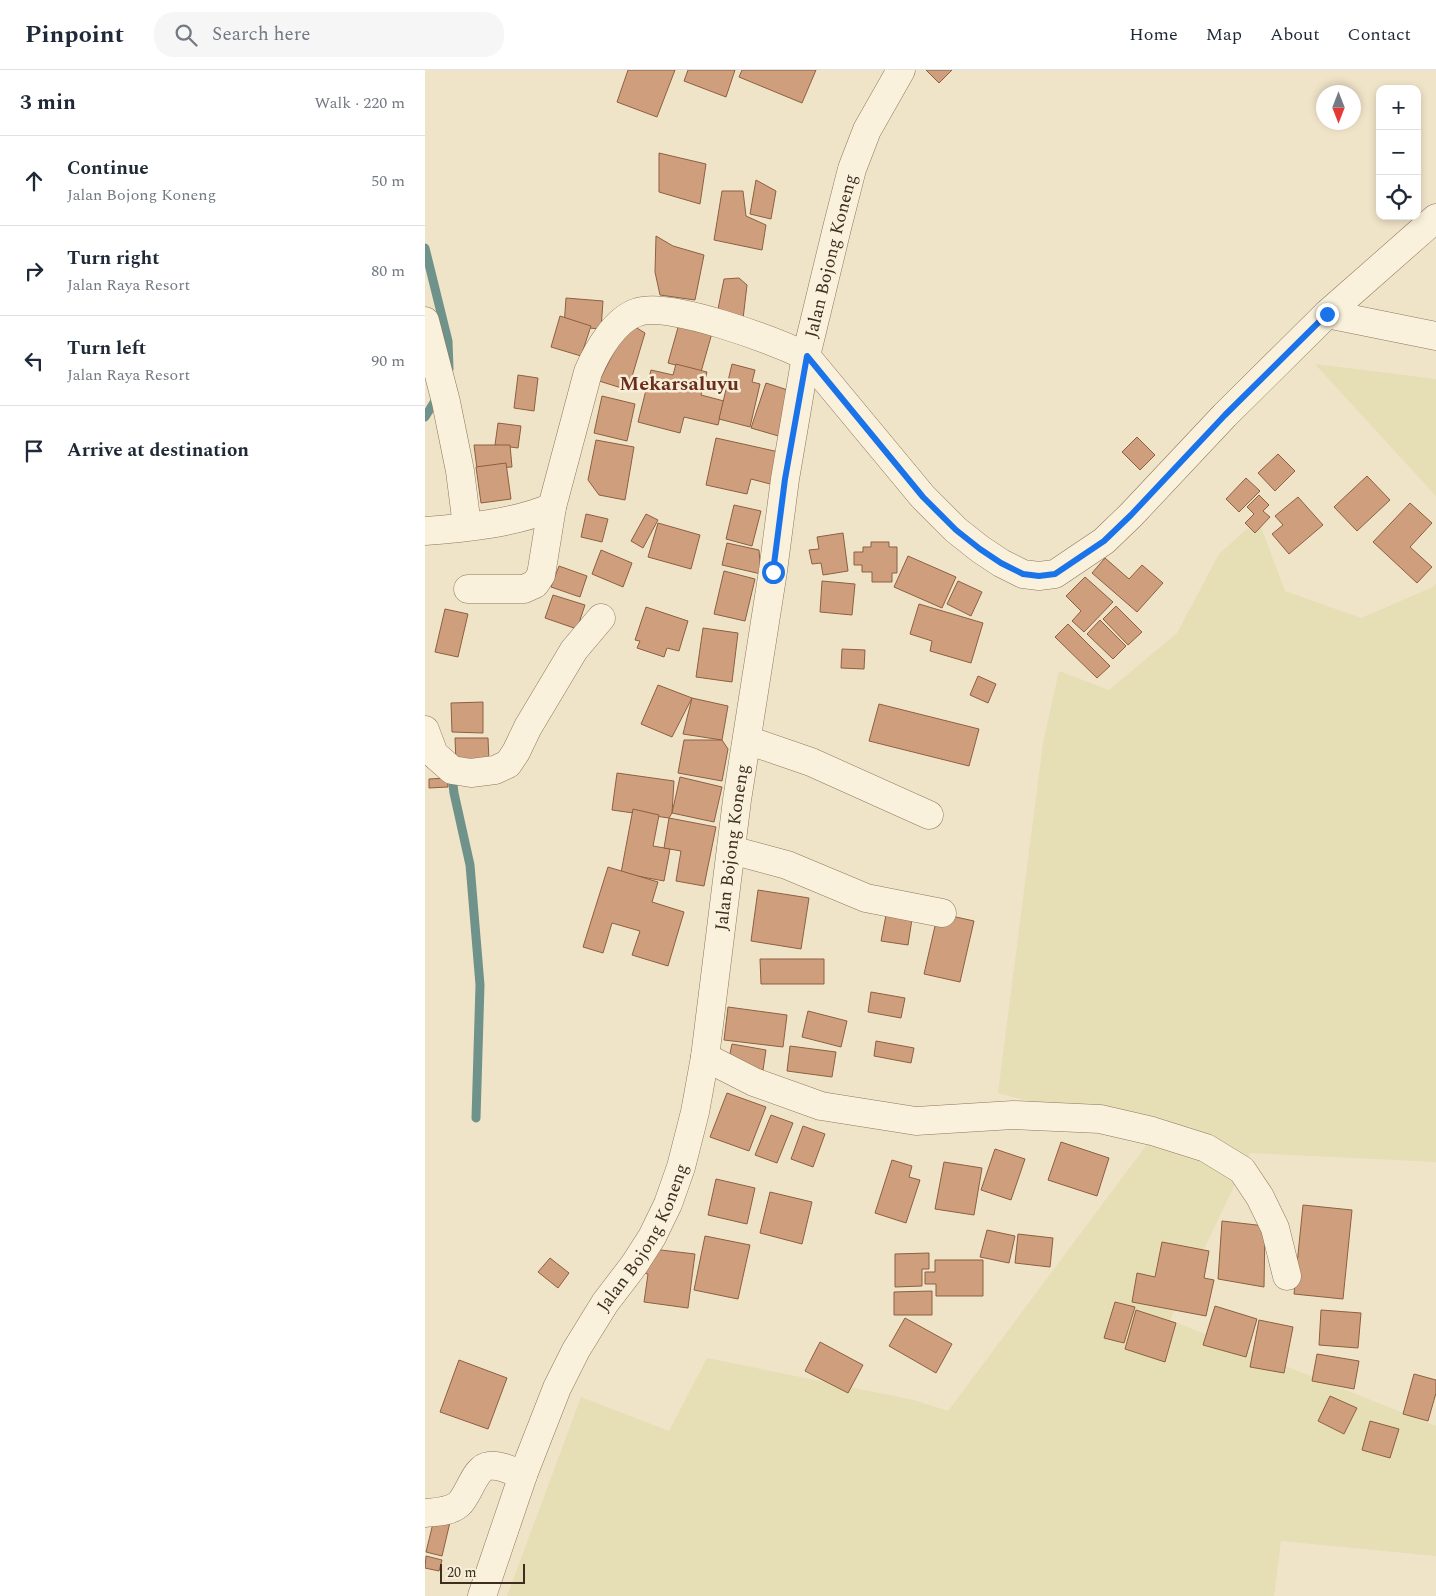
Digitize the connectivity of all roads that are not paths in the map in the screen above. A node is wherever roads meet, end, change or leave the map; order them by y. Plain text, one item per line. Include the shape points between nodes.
1 (901, 70) edge
2 (1436, 218) edge
3 (1327, 314) junction
4 (425, 321) edge
5 (1436, 336) edge
6 (807, 356) junction
7 (552, 507) junction
8 (467, 526) junction
9 (425, 531) edge
10 (468, 589) dead end
11 (601, 618) dead end
12 (425, 730) edge
13 (747, 740) junction
14 (929, 815) dead end
15 (731, 850) junction
16 (942, 913) dead end
17 (705, 1057) junction
18 (1287, 1276) dead end
19 (523, 1475) junction
20 (425, 1512) edge
21 (482, 1596) edge

1 - 6 street, Jalan Bojong Koneng via 867,130 852,169
2 - 3 street
3 - 5 street
3 - 6 street via 1231,408 1104,541 1055,574 1039,576 1023,574 1001,563 956,530 923,497
4 - 8 street via 459,462
6 - 7 street via 781,344 663,310 639,311 626,318 595,355 588,372
6 - 13 street, Jalan Bojong Koneng via 785,479
7 - 8 street via 532,516
7 - 10 street via 541,575 535,584 524,589
8 - 9 street
11 - 12 street via 574,650 508,764 495,770 471,773 452,770 434,754
13 - 14 street via 811,762
13 - 15 street, Jalan Bojong Koneng
15 - 16 street via 787,864 866,898
15 - 17 street, Jalan Bojong Koneng
17 - 18 street via 754,1082 821,1106 915,1121 1013,1115 1100,1118 1206,1148 1242,1170 1260,1197 1275,1228
17 - 19 street, Jalan Bojong Koneng via 695,1112 668,1204 652,1237 576,1350 557,1388
19 - 20 street via 490,1466 481,1469 459,1504 450,1510
19 - 21 street, Jalan Bojong Koneng

